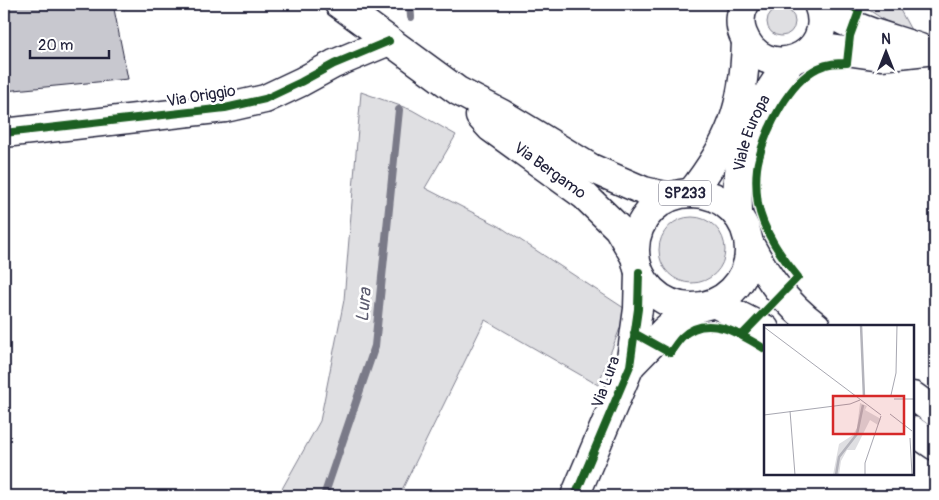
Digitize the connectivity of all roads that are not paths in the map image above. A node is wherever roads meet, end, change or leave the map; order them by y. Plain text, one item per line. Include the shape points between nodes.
1 (339, 4) edge
2 (745, 4) edge
3 (818, 4) edge
4 (390, 41) junction
5 (746, 42) junction
6 (931, 50) edge
7 (800, 56) junction
8 (458, 91) junction
9 (4, 133) edge
10 (681, 195) junction
11 (738, 216) junction
12 (749, 243) junction
13 (637, 264) junction
14 (706, 305) junction
15 (815, 325) edge
16 (764, 329) edge
17 (630, 366) junction
18 (914, 397) edge
19 (935, 412) edge
20 (914, 432) edge
21 (935, 446) edge
22 (575, 496) edge

1 - 4 street, Via Bergamo / SP233
2 - 5 street, Viale Europa via 741,18
3 - 6 street via 830,15 854,25
3 - 7 street, Viale Europa via 822,24 816,43
4 - 8 street, Via Bergamo / SP233
4 - 9 street, Via Origgio via 265,98 225,108
5 - 7 street via 766,59 778,62
5 - 10 street, Viale Europa via 745,75 727,138 715,160
6 - 7 street via 880,56 824,48
7 - 11 street, Viale Europa via 770,87 751,125 738,182
8 - 10 street, Via Bergamo / SP233 via 590,168 644,191
8 - 13 street, Via Bergamo / SP233 via 491,128 585,196 618,228
10 - 11 street, SP233 via 704,194 728,206
10 - 13 street, SP233 via 657,204 647,215 635,242
11 - 12 street, SP233
12 - 14 street, SP233 via 745,272 737,285 727,296
12 - 15 street, SP233 via 764,272 781,294
13 - 14 street, SP233 via 646,285 670,303 684,307
13 - 17 street, Via Lura via 638,309
14 - 16 street, SP233
14 - 17 street, Via Lura via 678,319
17 - 22 street, Via Lura
18 - 19 street
20 - 21 street

